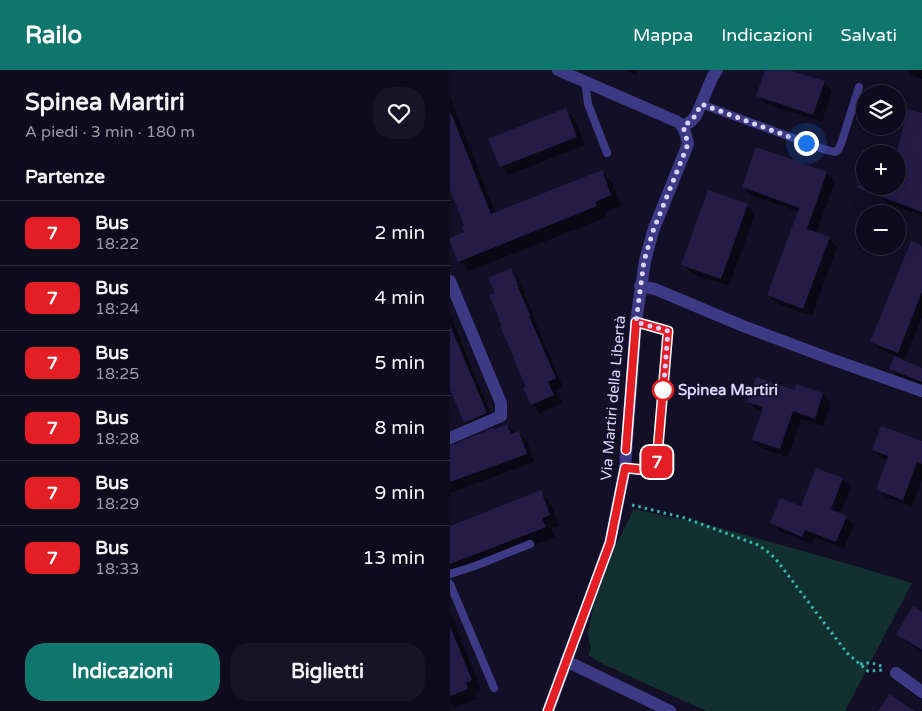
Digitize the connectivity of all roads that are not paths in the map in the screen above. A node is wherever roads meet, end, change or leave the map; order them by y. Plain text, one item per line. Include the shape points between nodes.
1 (558, 70) edge
2 (718, 70) edge
3 (585, 82) junction
4 (856, 96) edge
5 (701, 104) junction
6 (683, 126) junction
7 (607, 153) dead end
8 (450, 283) edge
9 (640, 286) junction
10 (636, 322) junction
11 (922, 391) edge
12 (450, 438) edge
13 (625, 468) junction
14 (530, 544) dead end
15 (450, 574) edge
16 (450, 584) edge
17 (566, 661) junction
18 (892, 672) road end
19 (494, 688) dead end
20 (922, 692) edge
21 (548, 711) edge
22 (670, 711) edge

1 - 3 street
2 - 5 street
3 - 6 street
3 - 7 lane via 588,104
4 - 5 lane via 841,144 835,152
5 - 6 street via 696,116
6 - 9 street, Via Martiri della Libertà via 688,144 653,231
8 - 12 street via 501,403 501,416
9 - 10 street, Via Martiri della Libertà
9 - 11 street
10 - 13 street, Via Martiri della Libertà
10 - 13 lane via 668,331 656,471
13 - 17 street, Via Martiri della Libertà via 610,543
14 - 15 lane
16 - 19 lane
17 - 21 street, Via Martiri della Libertà
17 - 22 street
18 - 20 street

